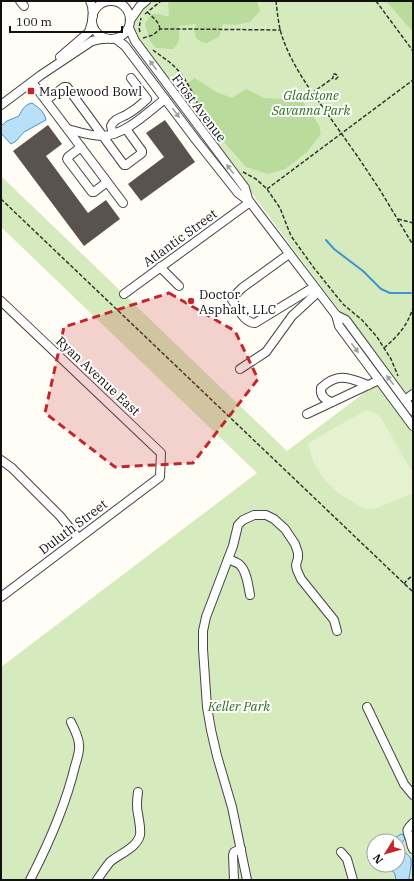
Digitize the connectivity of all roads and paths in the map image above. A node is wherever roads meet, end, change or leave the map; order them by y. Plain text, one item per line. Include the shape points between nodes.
1 (90, 1) edge
2 (111, 1) edge
3 (146, 1) edge
4 (161, 1) edge
5 (276, 1) edge
6 (376, 1) edge
7 (122, 2) edge
8 (147, 12) junction
9 (92, 18) junction
10 (130, 24) junction
11 (160, 29) junction
12 (280, 30) junction
13 (140, 33) dead end
14 (106, 39) junction
15 (116, 39) junction
16 (141, 40) dead end
17 (152, 50) dead end
18 (413, 51) edge
19 (41, 75) junction
20 (147, 75) junction
21 (333, 78) dead end
22 (413, 80) edge
23 (32, 82) junction
24 (312, 93) junction
25 (165, 99) junction
26 (46, 100) junction
27 (1, 105) edge
28 (207, 123) dead end
29 (68, 129) junction
30 (126, 129) junction
31 (341, 133) junction
32 (113, 134) junction
33 (103, 136) junction
34 (81, 147) junction
35 (242, 171) dead end
36 (108, 182) junction
37 (266, 189) junction
38 (1, 199) edge
39 (250, 202) junction
40 (124, 203) dead end
41 (398, 219) junction
42 (413, 223) edge
43 (413, 245) edge
44 (288, 254) junction
45 (160, 267) junction
46 (179, 286) dead end
47 (316, 290) junction
48 (124, 294) dead end
49 (1, 301) edge
50 (413, 308) edge
51 (336, 315) junction
52 (384, 348) junction
53 (240, 369) dead end
54 (398, 377) dead end
55 (379, 380) junction
56 (368, 385) junction
57 (413, 394) edge
58 (405, 400) junction
59 (332, 402) junction
60 (413, 411) edge
61 (307, 414) dead end
62 (413, 426) edge
63 (1, 460) edge
64 (160, 477) joint
65 (78, 538) junction
66 (228, 559) junction
67 (413, 575) edge
68 (404, 584) junction
69 (413, 592) edge
70 (250, 594) dead end
71 (1, 597) edge
72 (337, 631) dead end
73 (367, 707) dead end
74 (72, 722) dead end
75 (138, 792) dead end
76 (413, 795) edge
77 (413, 823) edge
78 (241, 849) junction
79 (413, 850) edge
80 (341, 852) dead end
81 (30, 880) edge
82 (97, 880) edge
83 (234, 880) edge
84 (247, 880) edge
85 (353, 880) edge

1 - 9 street
2 - 7 street
2 - 9 street via 100,5
3 - 10 street via 140,6
4 - 8 path
5 - 12 path
6 - 18 path
7 - 10 street via 129,13
8 - 11 path
8 - 13 path via 142,15
9 - 14 street via 96,32
9 - 19 street via 89,32
10 - 15 street via 126,33
39 -> 10 street, Frost Avenue via 245,188 135,41
11 - 12 path
11 - 16 path
12 - 24 path
14 - 15 street
14 - 19 street via 92,41
15 - 20 street, Frost Avenue via 125,46
17 - 28 path via 168,60 180,74 192,91
19 - 23 street
20 - 25 street, Frost Avenue
20 - 32 street via 134,81 147,99 127,115 114,121 111,126
21 - 24 path
22 - 31 path
23 - 26 street
23 - 27 street
24 - 31 path
25 - 30 street
25 -> 39 street, Frost Avenue via 238,193
26 - 29 street
26 - 33 street via 66,87
29 - 33 street
29 - 34 street
30 - 32 street
30 - 33 street via 142,151 126,165
31 - 37 path
31 - 41 path
32 - 33 street
34 - 36 street
34 - 36 street via 68,159 92,192
35 - 37 path
36 - 40 street
37 - 52 path via 280,208 291,236 314,268
38 - 68 path
39 - 44 street, Frost Avenue
39 - 45 street, Atlantic Street
41 - 42 path
41 - 43 path
44 - 47 street, Frost Avenue
44 - 47 street via 232,298 245,319 255,323
45 - 46 street
45 - 48 street, Atlantic Street
47 - 51 street, Frost Avenue
47 - 53 street via 292,316 266,352
49 - 64 street, Ryan Avenue East via 161,452
50 - 52 path via 406,326
51 -> 55 street, Frost Avenue via 339,326
58 -> 51 street, Frost Avenue via 346,320
52 - 54 path
55 - 56 street
55 - 62 street, Frost Avenue
56 - 59 street
56 - 59 street via 346,378 330,382 321,388 320,392 323,398
57 - 58 street
58 - 60 street, Frost Avenue
59 - 61 street
63 - 65 street via 60,516
64 - 65 street, Duluth Street
65 - 71 street, Duluth Street
66 - 70 street via 240,565
66 - 72 street via 238,525 243,520 260,514 274,519 295,544 298,553 296,565 301,579 334,620
66 - 78 street via 206,617 203,649 211,730
67 - 68 path
68 - 69 path
73 - 76 street via 404,784
74 - 81 street via 80,746 73,774 59,814
75 - 82 street via 140,835 137,842 110,863
77 - 79 street via 407,832
78 - 83 street via 234,852 233,856
78 - 84 street
80 - 85 street via 347,859

